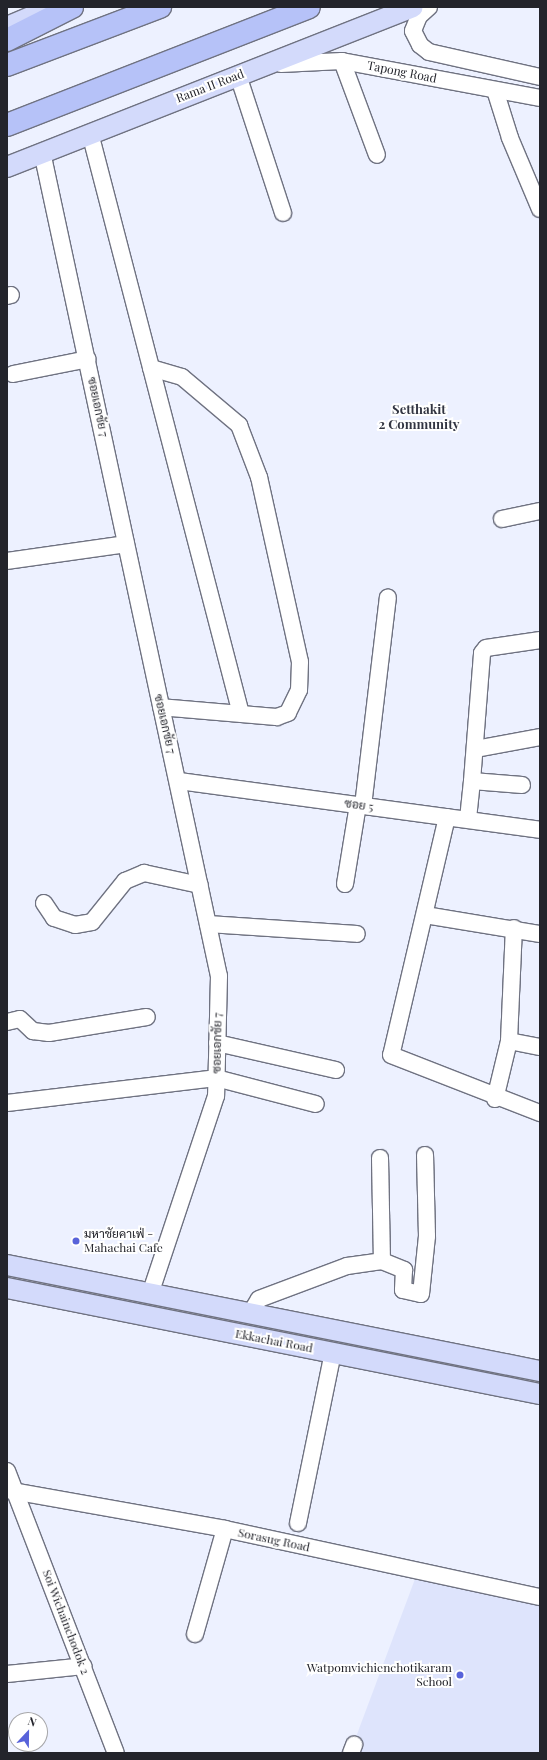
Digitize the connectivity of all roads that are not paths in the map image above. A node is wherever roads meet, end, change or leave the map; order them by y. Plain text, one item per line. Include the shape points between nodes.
1 (72, 7) edge
2 (160, 7) edge
3 (309, 7) edge
4 (413, 7) edge
5 (429, 7) edge
6 (49, 8) edge
7 (7, 27) edge
8 (7, 40) edge
9 (342, 61) junction
10 (7, 65) edge
11 (262, 66) junction
12 (238, 75) junction
13 (540, 77) edge
14 (495, 90) junction
15 (540, 98) edge
16 (7, 125) edge
17 (90, 133) junction
18 (42, 152) junction
19 (377, 155) dead end
20 (7, 167) edge
21 (540, 209) edge
22 (283, 213) dead end
23 (88, 360) junction
24 (151, 368) junction
25 (13, 374) dead end
26 (540, 511) edge
27 (502, 519) dead end
28 (126, 544) junction
29 (7, 561) edge
30 (388, 597) dead end
31 (540, 640) edge
32 (161, 706) junction
33 (241, 714) junction
34 (540, 737) edge
35 (476, 749) junction
36 (179, 780) junction
37 (472, 781) junction
38 (522, 786) dead end
39 (361, 805) junction
40 (446, 817) junction
41 (468, 819) junction
42 (540, 830) edge
43 (200, 884) junction
44 (345, 884) dead end
45 (44, 903) dead end
46 (426, 915) junction
47 (208, 924) junction
48 (514, 928) junction
49 (357, 934) dead end
50 (540, 934) edge
51 (147, 1017) dead end
52 (7, 1022) edge
53 (509, 1041) junction
54 (217, 1043) junction
55 (540, 1047) edge
56 (336, 1070) dead end
57 (216, 1078) junction
58 (495, 1099) junction
59 (7, 1103) edge
60 (316, 1104) dead end
61 (540, 1113) edge
62 (425, 1155) dead end
63 (380, 1158) dead end
64 (382, 1261) junction
65 (7, 1265) edge
66 (7, 1288) edge
67 (150, 1294) junction
68 (250, 1314) junction
69 (333, 1353) junction
70 (540, 1371) edge
71 (540, 1394) edge
72 (7, 1471) edge
73 (11, 1490) edge
74 (298, 1523) dead end
75 (224, 1529) junction
76 (540, 1597) edge
77 (195, 1634) dead end
78 (84, 1666) junction
79 (7, 1674) edge
80 (116, 1753) edge

1 - 8 highway
2 - 10 highway
3 - 16 highway
4 - 11 main road, Rama II Road
5 - 13 street, Tapong Road via 419,16 413,31 417,41 429,52
6 - 7 main road
9 - 11 street, Tapong Road
9 - 14 street, Tapong Road
9 - 19 street
11 - 12 main road, Rama II Road
12 - 17 main road, Rama II Road
12 - 22 street
14 - 15 street, Tapong Road
14 - 21 street via 510,138
17 - 18 main road, Rama II Road
17 - 24 street
18 - 20 main road, Rama II Road
18 - 23 street, ซอยเอกชัย 7
23 - 25 street
23 - 28 street, ซอยเอกชัย 7
24 - 33 street
24 - 33 street via 182,377 238,424 259,477 300,662 299,690 288,713 277,717
26 - 27 street
28 - 29 street
28 - 32 street, ซอยเอกชัย 7
30 - 39 street
31 - 35 street via 484,650
32 - 33 street
32 - 36 street, ซอยเอกชัย 7
34 - 35 street
35 - 37 street
36 - 39 street, ซอย 5
36 - 43 street, ซอยเอกชัย 7
37 - 38 street
37 - 41 street
39 - 40 street, ซอย 5
39 - 44 street
40 - 41 street, ซอย 5
40 - 46 street
41 - 42 street, ซอย 5
43 - 45 street via 144,873 124,881 92,922 75,925 54,918
43 - 47 street, ซอยเอกชัย 7
46 - 48 street
46 - 58 street via 391,1055
47 - 49 street
47 - 54 street, ซอยเอกชัย 7 via 219,976
48 - 50 street
48 - 53 street
51 - 52 street via 49,1033 33,1031 20,1019
53 - 55 street
53 - 58 street
54 - 56 street
54 - 57 street, ซอยเอกชัย 7
57 - 59 street
57 - 60 street
57 - 67 street, ซอยเอกชัย 7 via 216,1096
58 - 61 street
62 - 64 street via 427,1236 421,1294 403,1290 404,1270
63 - 64 street
64 - 68 street via 347,1266 259,1299
65 - 67 main road, Ekkachai Road
66 - 69 main road, Ekkachai Road
67 - 68 main road, Ekkachai Road
68 - 70 main road, Ekkachai Road
69 - 71 main road, Ekkachai Road
69 - 74 street
72 - 73 street, Soi Wichainchodok 2
73 - 75 street, Sorasug Road
73 - 78 street, Soi Wichainchodok 2
75 - 76 street, Sorasug Road
75 - 77 street
78 - 79 street
78 - 80 street, Soi Wichainchodok 2

